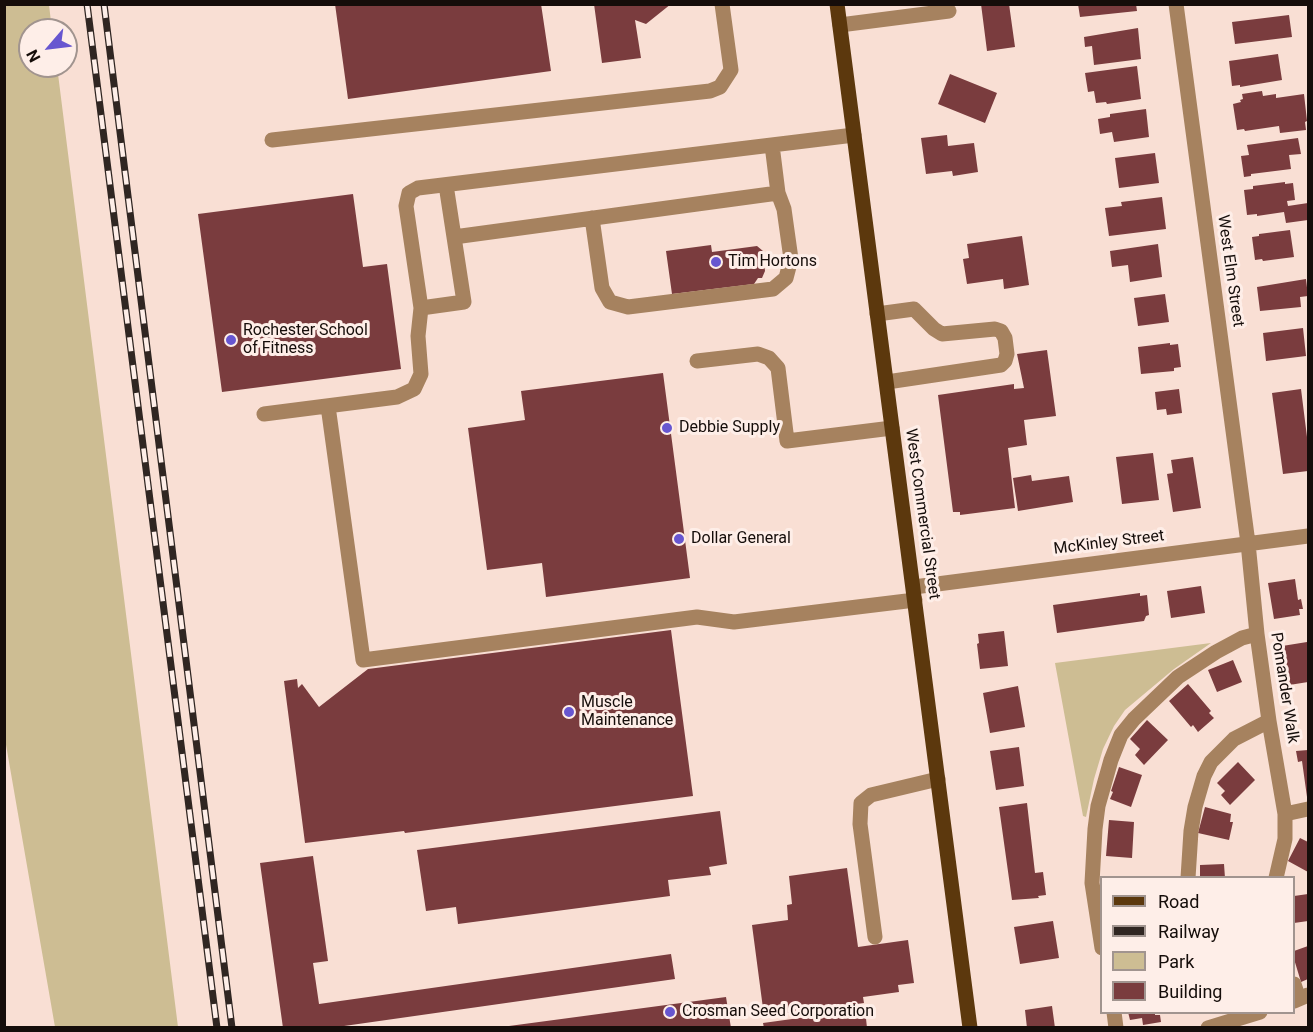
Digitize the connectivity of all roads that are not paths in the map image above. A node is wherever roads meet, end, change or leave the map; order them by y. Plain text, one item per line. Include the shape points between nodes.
1 (722, 4) edge
2 (837, 4) edge
3 (1176, 4) edge
4 (949, 11) dead end
5 (840, 25) junction
6 (854, 135) junction
7 (272, 140) dead end
8 (772, 145) junction
9 (446, 185) junction
10 (778, 193) junction
11 (592, 218) junction
12 (454, 237) junction
13 (421, 308) junction
14 (878, 314) junction
15 (697, 361) dead end
16 (887, 382) junction
17 (328, 406) junction
18 (264, 414) dead end
19 (892, 428) junction
20 (1308, 536) edge
21 (1248, 543) junction
22 (914, 593) junction
23 (1257, 634) junction
24 (1269, 721) junction
25 (938, 779) junction
26 (1308, 809) edge
27 (1285, 814) junction
28 (1188, 876) edge
29 (1276, 876) edge
30 (875, 937) dead end
31 (1100, 941) edge
32 (1250, 1014) edge
33 (1208, 1022) edge
34 (970, 1028) edge

1 - 7 street via 731,70 720,87 710,91
2 - 5 main road, West Commercial Street
3 - 21 street, West Elm Street
4 - 5 street
5 - 6 main road, West Commercial Street
6 - 8 street
6 - 14 main road, West Commercial Street
8 - 9 street
8 - 10 street
9 - 12 street
9 - 13 street via 418,188 409,193 406,206
10 - 11 street
10 - 11 street via 784,208 790,259 786,278 773,289 762,291 628,307 610,302 602,288
11 - 12 street
12 - 13 street via 464,302
13 - 17 street via 421,374 414,389 397,397
14 - 16 main road, West Commercial Street
14 - 16 street via 914,309 942,334 995,329 1005,338 1007,354 1001,365
15 - 19 street via 758,354 769,358 778,368 787,441
16 - 19 main road, West Commercial Street
17 - 18 street
17 - 22 street, McKinley Street via 363,660 697,617 734,622
19 - 22 main road, West Commercial Street
20 - 21 street, McKinley Street
21 - 22 street, McKinley Street
21 - 23 street, Pomander Walk
22 - 25 main road, West Commercial Street
23 - 24 street, Pomander Walk
23 - 31 street via 1216,652 1178,677 1121,735 1098,806 1095,829 1092,883
24 - 27 street, Pomander Walk
24 - 28 street via 1234,739 1211,762 1199,788
25 - 30 street via 871,795 861,803 860,824
25 - 34 main road, West Commercial Street
26 - 27 street
27 - 29 street, Pomander Walk via 1285,839
32 - 33 street

